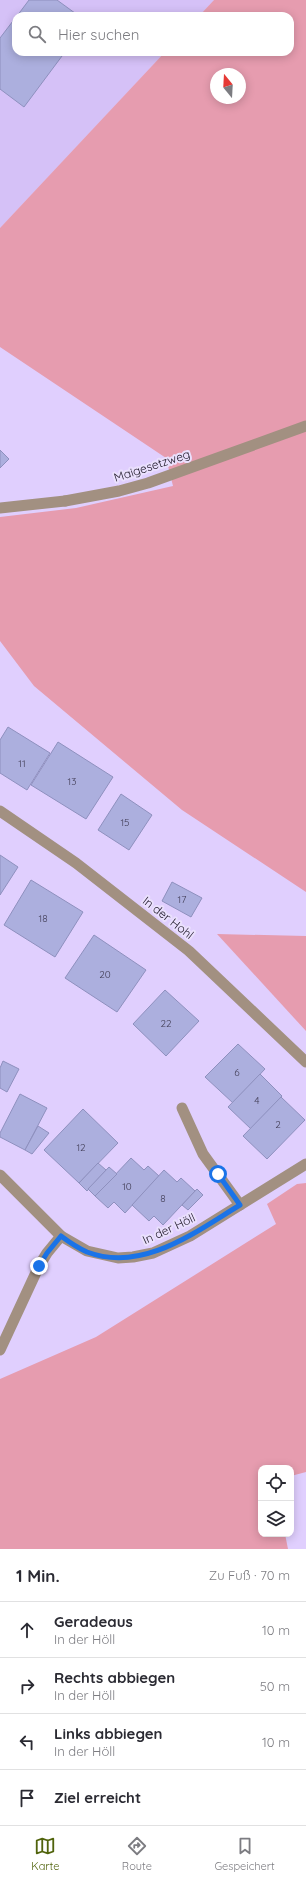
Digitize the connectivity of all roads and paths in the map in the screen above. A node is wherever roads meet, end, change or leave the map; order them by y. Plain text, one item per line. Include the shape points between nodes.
1 (306, 426) edge
2 (0, 508) edge
3 (0, 811) edge
4 (306, 1062) edge
5 (182, 1108) dead end
6 (306, 1164) edge
7 (0, 1175) edge
8 (240, 1205) junction
9 (61, 1236) junction
10 (0, 1350) edge

1 - 2 street, Maigesetzweg via 119,491 65,501
3 - 4 street, In der Hohl via 76,863 189,951
5 - 8 street via 203,1154
6 - 8 street, In der Höll
7 - 9 street, In der Höll
8 - 9 street, In der Höll via 176,1242 153,1253 133,1257 118,1258 92,1253
9 - 10 street via 39,1266

